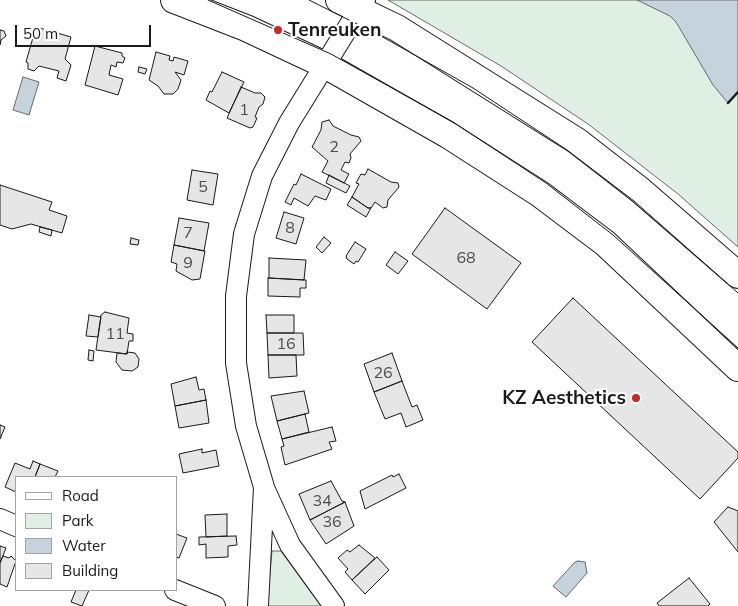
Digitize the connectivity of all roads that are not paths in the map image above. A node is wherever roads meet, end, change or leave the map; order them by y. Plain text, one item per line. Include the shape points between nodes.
1 (174, 0) edge
2 (354, 3) edge
3 (325, 65) junction
4 (738, 276) edge
5 (738, 368) edge
6 (264, 487) junction
7 (0, 519) edge
8 (15, 526) edge
9 (177, 591) edge
10 (214, 606) edge
11 (258, 606) edge
12 (334, 606) edge

1 - 3 main road via 246,28
2 - 3 street
2 - 4 main road via 577,141 640,190
3 - 5 main road via 448,135 540,194 605,243
3 - 6 street via 289,123 262,176 244,234 236,296 236,363 246,426
6 - 11 street
6 - 12 street via 290,545
7 - 8 street
9 - 10 street

